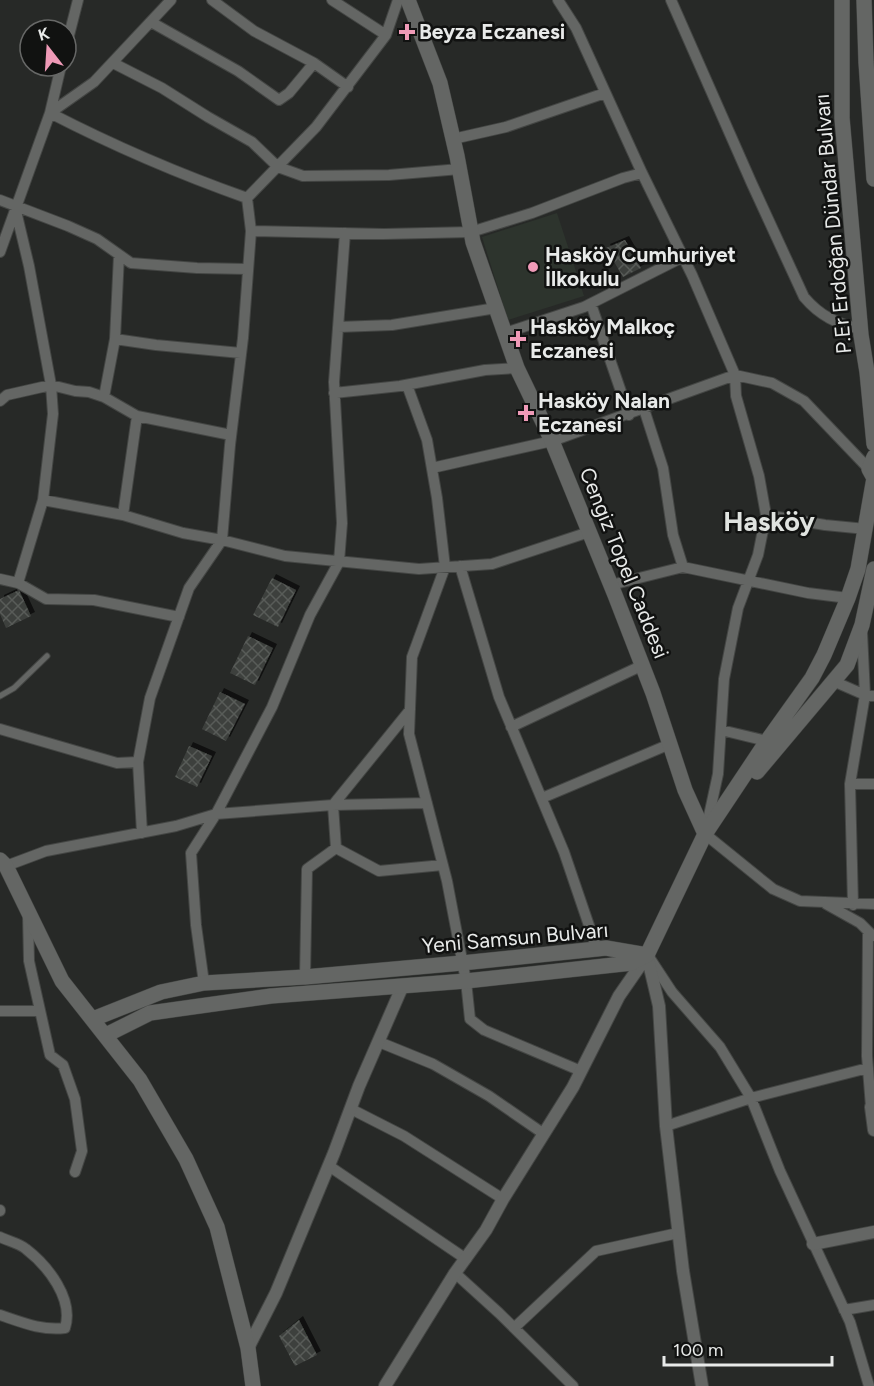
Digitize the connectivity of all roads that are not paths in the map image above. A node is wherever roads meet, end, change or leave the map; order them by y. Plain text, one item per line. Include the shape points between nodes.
1 (78, 0) edge
2 (171, 0) edge
3 (212, 0) edge
4 (332, 0) edge
5 (398, 0) edge
6 (408, 0) edge
7 (558, 0) edge
8 (671, 0) edge
9 (843, 0) edge
10 (864, 0) edge
11 (73, 18) edge
12 (151, 22) junction
13 (386, 35) junction
14 (112, 63) junction
15 (314, 63) junction
16 (58, 78) edge
17 (348, 87) junction
18 (605, 93) junction
19 (50, 113) junction
20 (453, 139) junction
21 (278, 167) junction
22 (459, 169) junction
23 (642, 173) junction
24 (874, 179) edge
25 (247, 198) junction
26 (0, 200) edge
27 (15, 207) junction
28 (251, 231) junction
29 (471, 232) junction
30 (345, 233) junction
31 (0, 252) edge
32 (119, 255) junction
33 (683, 257) junction
34 (247, 269) junction
35 (591, 304) junction
36 (496, 308) junction
37 (338, 327) junction
38 (861, 329) junction
39 (505, 333) junction
40 (115, 339) junction
41 (241, 353) junction
42 (517, 368) junction
43 (735, 375) junction
44 (51, 385) junction
45 (407, 385) junction
46 (334, 393) junction
47 (104, 397) junction
48 (0, 400) edge
49 (644, 409) junction
50 (629, 415) junction
51 (137, 416) junction
52 (231, 435) junction
53 (552, 441) junction
54 (874, 444) edge
55 (873, 467) edge
56 (432, 468) junction
57 (43, 500) junction
58 (123, 515) junction
59 (766, 515) junction
60 (866, 529) junction
61 (589, 532) junction
62 (222, 540) junction
63 (339, 562) junction
64 (460, 566) junction
65 (445, 567) junction
66 (683, 567) junction
67 (874, 569) edge
68 (0, 579) edge
69 (748, 581) junction
70 (18, 583) junction
71 (611, 585) junction
72 (848, 598) junction
73 (179, 617) junction
74 (862, 626) junction
75 (47, 656) dead end
76 (642, 665) junction
77 (833, 681) junction
78 (869, 695) edge
79 (0, 696) edge
80 (410, 709) junction
81 (511, 727) junction
82 (0, 729) edge
83 (721, 730) junction
84 (767, 741) junction
85 (670, 744) junction
86 (138, 762) junction
87 (850, 784) junction
88 (874, 784) edge
89 (542, 798) junction
90 (427, 802) junction
91 (333, 805) junction
92 (216, 814) junction
93 (142, 833) junction
94 (705, 834) junction
95 (336, 848) junction
96 (3, 863) edge
97 (443, 865) junction
98 (824, 903) junction
99 (874, 904) edge
100 (853, 905) junction
101 (28, 914) junction
102 (871, 934) edge
103 (597, 949) junction
104 (647, 955) junction
105 (462, 963) junction
106 (306, 977) junction
107 (466, 981) junction
108 (204, 983) junction
109 (403, 985) junction
110 (0, 1011) edge
111 (40, 1011) junction
112 (93, 1019) junction
113 (106, 1035) junction
114 (379, 1042) junction
115 (868, 1068) junction
116 (581, 1071) junction
117 (751, 1098) junction
118 (872, 1107) edge
119 (351, 1109) junction
120 (666, 1126) junction
121 (874, 1130) edge
122 (544, 1134) junction
123 (328, 1166) junction
124 (75, 1172) dead end
125 (503, 1199) junction
126 (874, 1232) edge
127 (678, 1233) junction
128 (0, 1238) edge
129 (813, 1244) junction
130 (466, 1258) junction
131 (455, 1273) junction
132 (874, 1305) edge
133 (844, 1310) junction
134 (0, 1315) edge
135 (514, 1328) junction
136 (248, 1348) junction
137 (253, 1386) edge
138 (385, 1386) edge
139 (573, 1386) edge
140 (702, 1386) edge
141 (869, 1386) edge

1 - 11 street
2 - 12 street
3 - 15 street via 254,31
4 - 13 street
5 - 13 street
6 - 20 main road, Cengiz Topel Caddesi via 440,83
7 - 18 street via 576,28
8 - 38 street via 804,297 815,311 842,325
9 - 38 main road, P.Er Erdoğan Dündar Bulvarı via 842,118
10 - 24 main road
12 - 14 street
12 - 15 street via 238,71 279,100
13 - 17 street
14 - 19 street via 94,82
14 - 21 street via 252,142
15 - 17 street
16 - 19 street
17 - 21 street
18 - 20 street via 506,127
18 - 23 street
19 - 25 street via 170,170
19 - 27 street
20 - 22 main road, Cengiz Topel Caddesi
21 - 22 street via 303,176 341,177
21 - 25 street
22 - 29 main road, Cengiz Topel Caddesi
23 - 29 street
23 - 33 street
25 - 28 street
26 - 27 street
27 - 31 street
27 - 32 street via 97,239
27 - 44 street
28 - 30 street
28 - 34 street
29 - 30 street
29 - 36 main road, Cengiz Topel Caddesi
30 - 37 street
32 - 34 street via 131,263
32 - 40 street
33 - 35 street
33 - 43 street
34 - 41 street
35 - 39 street
35 - 50 street
36 - 37 street via 392,325
36 - 39 main road, Cengiz Topel Caddesi
37 - 46 street
38 - 54 main road, P.Er Erdoğan Dündar Bulvarı
39 - 42 main road, Cengiz Topel Caddesi
40 - 41 street
40 - 47 street
41 - 52 street
42 - 45 street
42 - 53 main road, Cengiz Topel Caddesi
43 - 49 street
43 - 55 street via 772,383 804,401
43 - 59 street via 736,396
44 - 47 street
44 - 48 street via 16,392
44 - 57 street via 53,414
45 - 46 street
45 - 56 street
46 - 63 street via 342,523
47 - 51 street
49 - 50 street
49 - 66 street via 663,468 673,535
50 - 53 street
51 - 52 street
51 - 58 street
52 - 62 street
53 - 56 street
53 - 61 main road, Cengiz Topel Caddesi
55 - 60 main road
56 - 65 street
57 - 58 street
57 - 70 street
58 - 62 street
59 - 60 street
59 - 69 street
60 - 72 main road
61 - 64 street via 492,564
61 - 71 main road, Cengiz Topel Caddesi
62 - 63 street via 285,556
62 - 73 street via 189,588
63 - 65 street via 419,569
63 - 92 street via 310,615 272,707
64 - 65 street
64 - 81 street
65 - 80 street via 412,657
66 - 69 street
66 - 71 street
67 - 74 main road
68 - 70 street
69 - 72 street
69 - 83 street via 738,608 724,679
70 - 73 street via 46,599 94,600
71 - 76 main road, Cengiz Topel Caddesi
72 - 84 main road via 812,678
73 - 86 street via 150,698
74 - 77 main road via 847,665
74 - 78 street
75 - 79 lane
76 - 81 street
76 - 85 main road, Cengiz Topel Caddesi
77 - 78 street
77 - 94 main road
78 - 87 street
80 - 90 street via 409,734
80 - 91 street
81 - 89 street
82 - 86 street via 117,763
83 - 84 street
83 - 94 street via 718,774
84 - 94 main road
85 - 89 street
85 - 94 main road, Cengiz Topel Caddesi
86 - 93 street
87 - 88 street
87 - 100 street
89 - 103 street
90 - 91 street
90 - 97 street
91 - 92 street
91 - 95 street
92 - 93 street
92 - 108 street via 191,853
93 - 96 street
94 - 98 street via 773,889 800,901
94 - 104 main road
95 - 97 street via 379,871
95 - 106 street via 307,869
96 - 101 main road
97 - 105 street
98 - 100 street
98 - 102 street via 860,923
99 - 100 street
101 - 111 street via 29,962
101 - 112 main road via 62,981
102 - 115 street
103 - 104 main road, Yeni Samsun Bulvarı
103 - 105 main road, Yeni Samsun Bulvarı
104 - 107 main road, Yeni Samsun Bulvarı via 632,963
104 - 116 street via 619,996
104 - 117 street via 672,992 720,1047
104 - 120 street via 659,1006
105 - 106 main road, Yeni Samsun Bulvarı
105 - 107 street
106 - 108 main road, Yeni Samsun Bulvarı
107 - 109 main road, Yeni Samsun Bulvarı
107 - 116 street via 470,1018 484,1030
108 - 112 main road, Yeni Samsun Bulvarı via 161,992
109 - 113 main road, Yeni Samsun Bulvarı via 271,996 150,1013
109 - 114 street
110 - 111 street
111 - 124 street via 50,1055 63,1065 75,1099 82,1151
112 - 113 main road
113 - 136 main road via 140,1080 186,1159 216,1227
114 - 119 street
114 - 122 street via 443,1070
115 - 117 street
115 - 118 street
116 - 122 street
117 - 120 street
117 - 129 street
118 - 121 street
119 - 123 street
119 - 125 street via 404,1136
120 - 127 street
122 - 125 street
123 - 130 street
123 - 136 street via 276,1293
125 - 130 street
126 - 129 street
127 - 135 street via 596,1251
127 - 140 street
128 - 134 street via 24,1247 43,1265 60,1289 69,1317 65,1328 52,1330
129 - 133 street
130 - 131 street
131 - 135 street
131 - 138 street
132 - 133 street
133 - 141 street
135 - 139 street
136 - 137 main road

